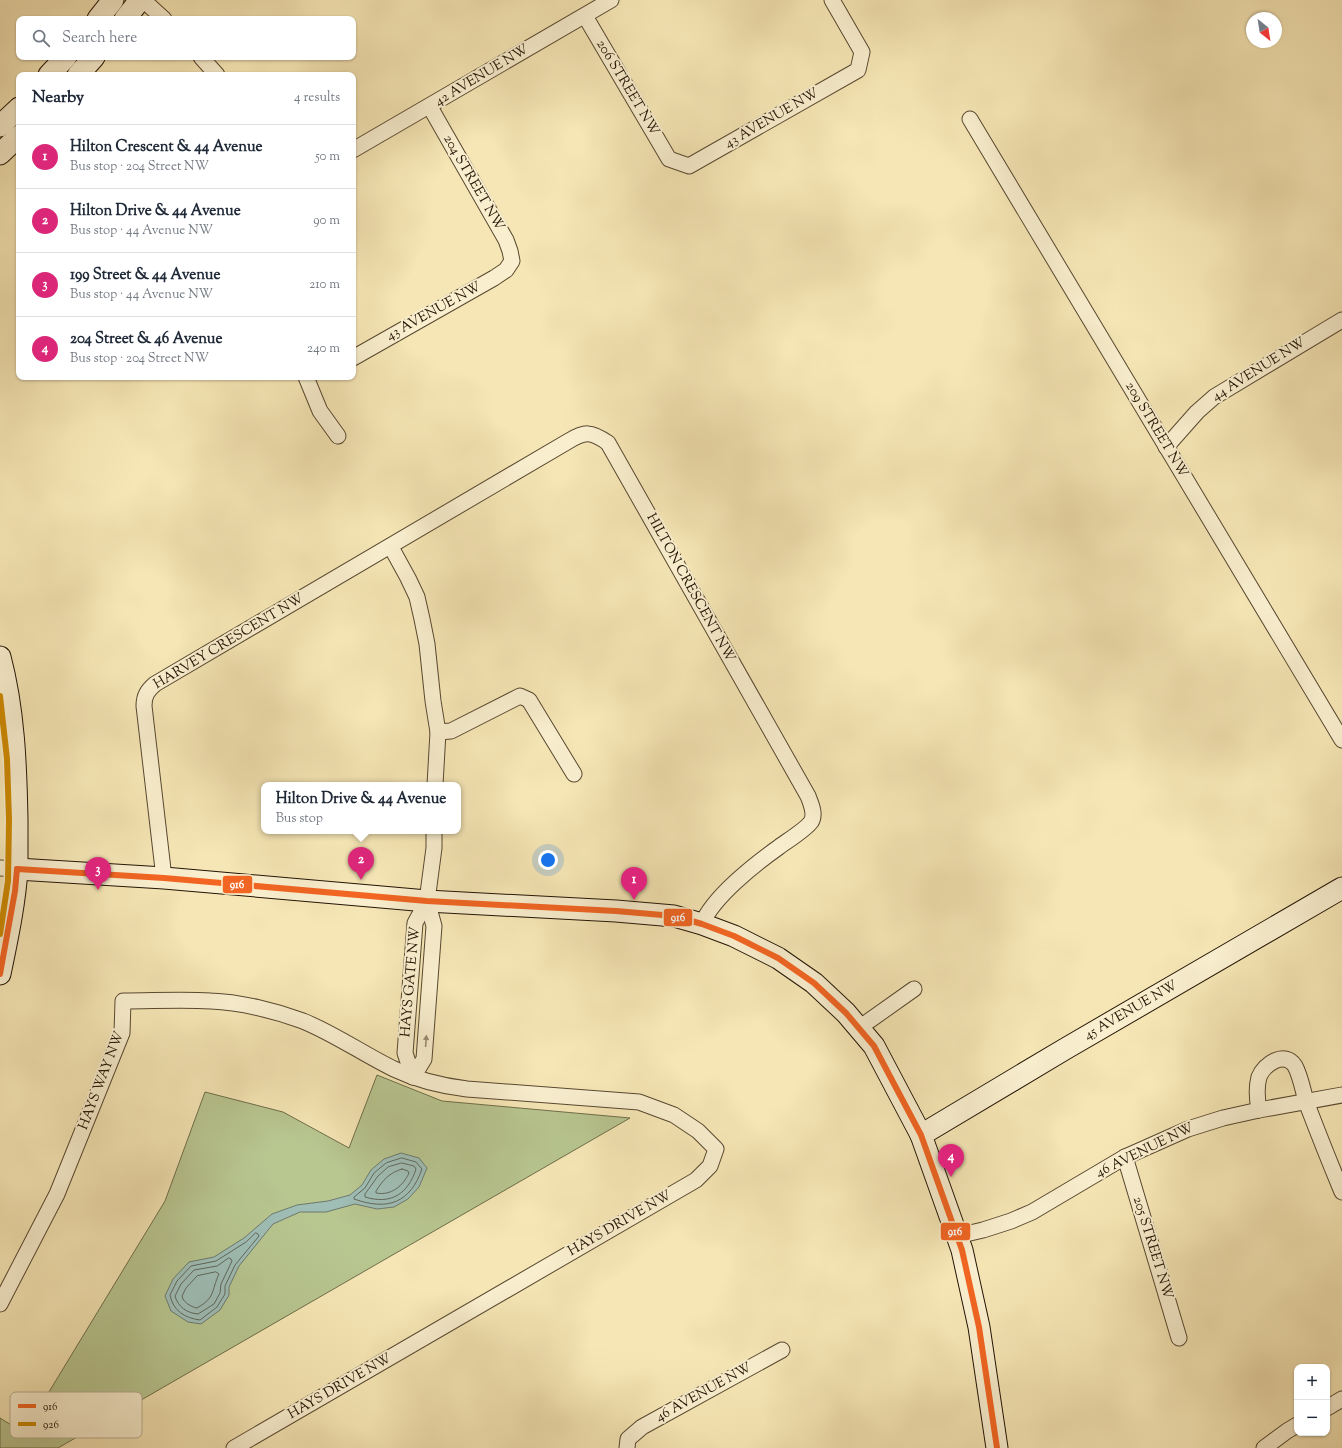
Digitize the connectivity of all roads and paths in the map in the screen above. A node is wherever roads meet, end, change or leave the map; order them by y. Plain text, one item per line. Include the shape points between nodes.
1 (114, 0) edge
2 (140, 0) edge
3 (143, 0) edge
4 (612, 0) edge
5 (832, 0) edge
6 (101, 16) edge
7 (127, 16) edge
8 (161, 16) edge
9 (584, 16) junction
10 (63, 60) edge
11 (91, 60) edge
12 (204, 60) edge
13 (52, 72) edge
14 (81, 72) edge
15 (214, 72) edge
16 (430, 107) junction
17 (16, 111) edge
18 (970, 119) dead end
19 (0, 126) edge
20 (16, 139) edge
21 (356, 148) edge
22 (0, 154) edge
23 (669, 159) joint
24 (512, 261) joint
25 (1342, 320) edge
26 (356, 356) edge
27 (311, 380) edge
28 (338, 436) dead end
29 (1166, 447) junction
30 (391, 547) junction
31 (0, 657) edge
32 (438, 732) junction
33 (1342, 740) edge
34 (574, 774) dead end
35 (436, 782) edge
36 (434, 834) edge
37 (8, 868) edge
38 (164, 878) junction
39 (1342, 888) edge
40 (427, 901) junction
41 (702, 924) junction
42 (0, 974) edge
43 (914, 989) dead end
44 (859, 1028) junction
45 (413, 1077) junction
46 (1342, 1096) edge
47 (1307, 1102) junction
48 (1259, 1110) junction
49 (921, 1135) junction
50 (1125, 1157) junction
51 (1342, 1192) edge
52 (957, 1236) junction
53 (0, 1304) edge
54 (1179, 1338) dead end
55 (782, 1350) dead end
56 (1342, 1399) edge
57 (1330, 1406) edge
58 (1294, 1427) edge
59 (628, 1444) edge
60 (234, 1448) edge
61 (997, 1448) edge
62 (1264, 1448) edge

1 - 6 street
2 - 7 street
3 - 8 street
4 - 9 street, 42 AVENUE NW
5 - 23 street, 43 AVENUE NW via 862,52 858,70 688,166
9 - 16 street, 42 AVENUE NW
9 - 23 street, 206 STREET NW
10 - 13 street
11 - 14 street
12 - 15 street
16 - 21 street, 42 AVENUE NW
16 - 24 street, 204 STREET NW via 506,240
17 - 19 street
18 - 29 street, 209 STREET NW
20 - 22 street
24 - 26 street, 43 AVENUE NW via 506,270 494,278
25 - 29 street, 44 AVENUE NW via 1214,397
27 - 28 street via 320,410
29 - 33 street, 209 STREET NW
30 - 32 street via 414,591 422,619
30 - 38 street, HARVEY CRESCENT NW via 155,684 144,697
30 - 41 street, HILTON CRESCENT NW via 580,434 591,433 608,443 814,810 811,822 754,865 724,894
31 - 37 street via 6,680 16,775
32 - 34 street via 451,731 520,696 529,700
32 - 35 street
36 - 40 street
37 - 38 street
37 - 42 street via 13,898
38 - 40 street
39 - 49 street, 45 AVENUE NW
40 - 41 street via 616,911 674,916
40 - 45 street, HAYS GATE NW via 434,926 424,1059
41 - 44 street via 734,936 778,958 814,983
43 - 44 street
44 - 49 street via 874,1046
45 - 53 street, HAYS WAY NW via 319,1028 273,1012 212,1001 123,1001 122,1033 57,1194
45 - 60 street, HAYS DRIVE NW via 443,1086 467,1089 639,1102 674,1115 698,1131 716,1149 710,1166 696,1180
46 - 47 street, 46 AVENUE NW
47 - 48 street, 46 AVENUE NW
47 - 48 street via 1295,1066 1283,1059 1274,1060 1260,1075 1257,1097
47 - 51 street
48 - 50 street, 46 AVENUE NW via 1194,1127
49 - 52 street
50 - 52 street, 46 AVENUE NW via 1032,1212 983,1230
50 - 54 street, 205 STREET NW
52 - 61 street via 979,1327
55 - 59 street, 46 AVENUE NW via 642,1427
56 - 57 street
58 - 62 street

